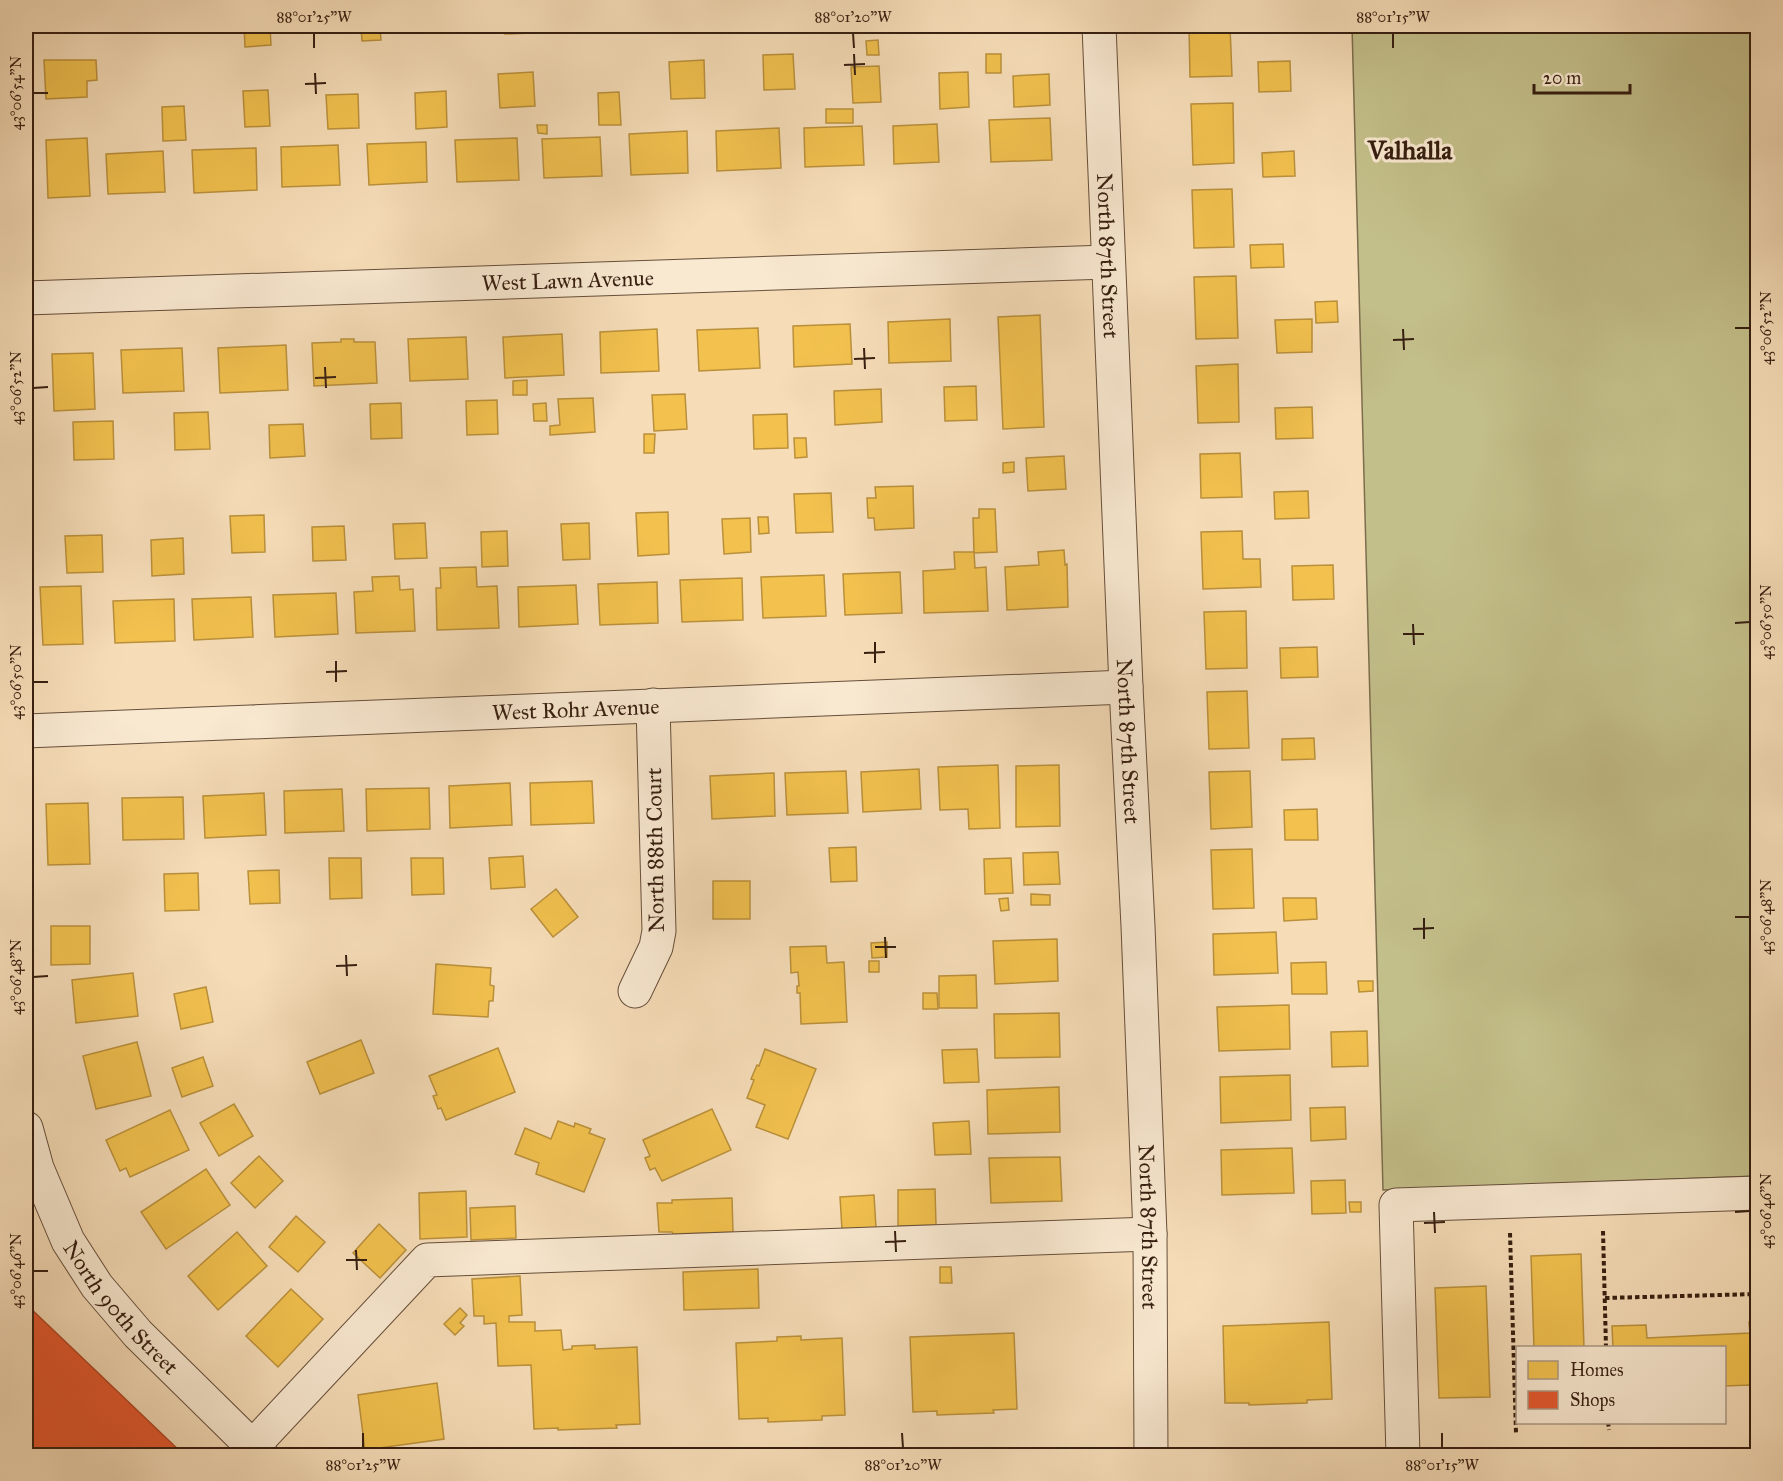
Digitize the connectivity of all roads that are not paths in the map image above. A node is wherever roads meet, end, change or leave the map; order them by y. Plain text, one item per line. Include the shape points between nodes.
1 (1099, 26) edge
2 (1108, 262) junction
3 (26, 298) edge
4 (1125, 687) junction
5 (653, 705) junction
6 (26, 730) edge
7 (635, 992) dead end
8 (26, 1128) edge
9 (1758, 1193) edge
10 (1150, 1234) junction
11 (257, 1451) edge
12 (1151, 1455) edge
13 (1403, 1455) edge

1 - 2 street, North 87th Street
2 - 3 street, West Lawn Avenue
2 - 4 street, North 87th Street
4 - 5 street, West Rohr Avenue
4 - 10 street, North 87th Street
5 - 6 street, West Rohr Avenue
5 - 7 street, North 88th Court via 659,931 656,947
8 - 11 street, North 90th Street via 37,1168 68,1241 97,1286 138,1334
9 - 13 street via 1396,1204
10 - 11 street via 427,1260
10 - 12 street, North 87th Street

